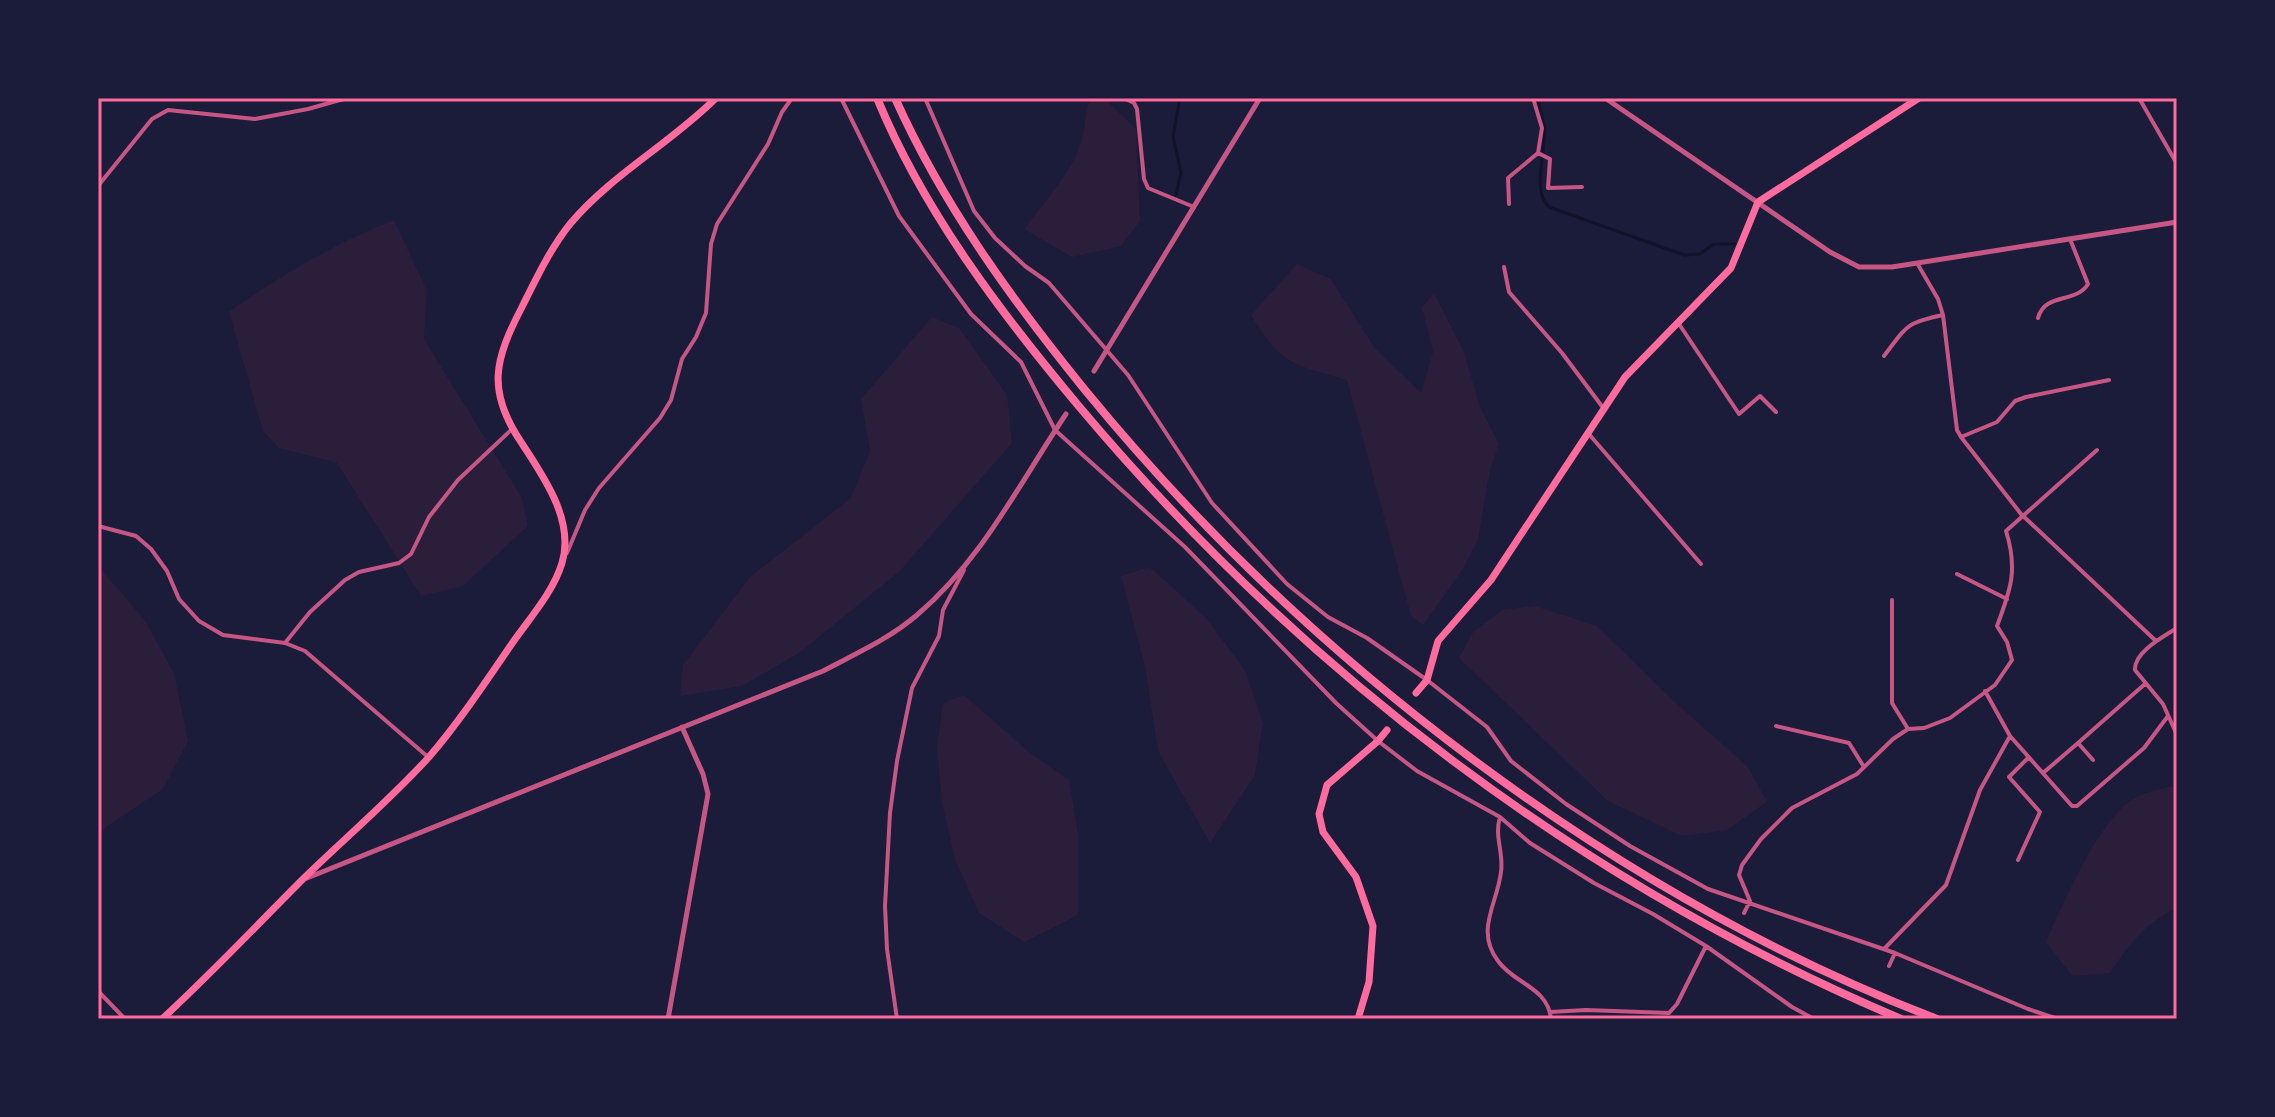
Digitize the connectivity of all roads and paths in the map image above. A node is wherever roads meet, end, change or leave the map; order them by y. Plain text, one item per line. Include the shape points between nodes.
1 (347, 98) edge
2 (716, 98) edge
3 (792, 98) edge
4 (841, 98) edge
5 (877, 98) edge
6 (895, 98) edge
7 (925, 98) edge
8 (1124, 98) edge
9 (1260, 98) edge
10 (1533, 98) edge
11 (1605, 98) edge
12 (1919, 98) edge
13 (2139, 98) edge
14 (1538, 153) junction
15 (2177, 164) edge
16 (98, 186) edge
17 (1582, 187) dead end
18 (1758, 202) junction
19 (1509, 204) dead end
20 (1194, 207) junction
21 (2177, 222) edge
22 (2070, 239) junction
23 (1917, 263) junction
24 (1504, 267) dead end
25 (1943, 315) junction
26 (2038, 318) dead end
27 (1677, 322) junction
28 (1108, 351) junction
29 (1884, 356) dead end
30 (1094, 371) dead end
31 (2109, 380) dead end
32 (1604, 409) junction
33 (1776, 412) dead end
34 (1066, 414) dead end
35 (512, 429) junction
36 (1055, 430) junction
37 (1588, 433) junction
38 (1961, 437) junction
39 (2097, 450) dead end
40 (2021, 514) junction
41 (98, 526) edge
42 (562, 563) junction
43 (967, 564) junction
44 (1701, 564) dead end
45 (1957, 574) dead end
46 (2007, 599) junction
47 (1892, 600) dead end
48 (2177, 628) edge
49 (2156, 641) junction
50 (285, 643) junction
51 (1427, 680) junction
52 (2146, 683) junction
53 (1985, 691) junction
54 (1416, 693) dead end
55 (2168, 716) junction
56 (1776, 726) dead end
57 (682, 727) junction
58 (1908, 729) junction
59 (1387, 730) dead end
60 (2177, 735) edge
61 (2010, 736) junction
62 (1378, 741) junction
63 (2078, 743) junction
64 (428, 757) junction
65 (2029, 758) junction
66 (2093, 760) dead end
67 (1864, 767) junction
68 (2043, 773) junction
69 (1500, 817) junction
70 (2018, 860) dead end
71 (302, 880) junction
72 (1750, 901) junction
73 (1744, 913) dead end
74 (1706, 946) junction
75 (1725, 947) dead end
76 (1884, 949) junction
77 (1895, 953) junction
78 (1720, 956) junction
79 (1889, 966) dead end
80 (98, 991) edge
81 (1550, 1012) junction
82 (125, 1019) edge
83 (162, 1019) edge
84 (668, 1019) edge
85 (897, 1019) edge
86 (1358, 1019) edge
87 (1551, 1019) edge
88 (1814, 1019) edge
89 (1901, 1019) edge
90 (1937, 1019) edge
91 (2058, 1019) edge

1 - 16 street via 255,119 168,110 152,119
2 - 35 main road via 605,190 570,224 543,264 503,344 496,376
3 - 42 street via 717,224 706,313 682,359 671,400 599,488
4 - 36 street via 899,216 971,314 1021,362
5 - 89 highway via 962,251 1051,372 1158,497 1335,668 1472,777 1649,892 1794,970
6 - 90 highway via 974,240 1063,362 1169,488 1331,643 1448,740 1657,881 1800,959
7 - 28 street via 974,211 995,238 1049,283
8 - 20 street via 1137,109 1148,188
9 - 20 street
10 - 14 street via 1542,128
11 - 18 street
12 - 18 main road
13 - 15 street
14 - 17 street via 1550,159 1548,188
14 - 19 street via 1508,178
18 - 23 street via 1859,267
18 - 27 main road via 1731,268
20 - 28 street
21 - 22 street
22 - 23 street
22 - 26 street via 2087,289 2050,301
23 - 25 street
24 - 32 street via 1509,292
25 - 29 street via 1915,321
25 - 38 street
27 - 32 main road via 1625,377
27 - 33 street via 1739,414 1760,396
28 - 30 street
28 - 51 street via 1212,503 1287,584 1328,617
31 - 38 street via 2015,401 1997,422
32 - 37 main road
34 - 36 street
35 - 42 main road via 544,476 565,527
35 - 50 street via 458,480 429,517 411,554 345,580
36 - 43 street
36 - 62 street via 1185,547
37 - 44 street
37 - 51 main road via 1491,580 1438,641
38 - 40 street
39 - 40 street
40 - 46 street via 2006,531 2014,563
40 - 49 street
41 - 50 street via 136,536 151,549 179,599 199,621 223,635
42 - 64 main road via 529,620
43 - 57 street via 918,614 877,643 823,671
43 - 85 street via 912,688 897,761 885,906
45 - 46 street
46 - 53 street via 1997,626 2012,660
47 - 58 street via 1892,703
48 - 49 street
49 - 52 street via 2134,666
50 - 64 street via 305,651
51 - 54 main road
51 - 72 street via 1487,727 1511,761 1566,804 1708,889
52 - 55 street
52 - 63 street
53 - 58 street via 1950,718
53 - 61 street
55 - 60 street
55 - 68 street via 2144,748 2081,804 2072,806
56 - 67 street via 1849,743
57 - 71 street
57 - 84 street via 708,794
58 - 67 street
59 - 62 main road
61 - 65 street
61 - 76 street via 1980,790 1946,885
62 - 69 street via 1417,771
62 - 86 main road via 1327,785 1319,814 1323,832 1356,877 1373,926 1369,982
63 - 66 street
63 - 68 street
64 - 71 main road
65 - 68 street
65 - 70 street via 2009,777 2040,812
67 - 72 street via 1792,808 1761,839 1739,875
69 - 74 street via 1530,843
69 - 81 street via 1496,830 1502,869 1486,930 1488,944 1499,963 1539,992
71 - 83 main road
72 - 73 street
72 - 76 street
74 - 78 street
74 - 81 street via 1669,1013
75 - 78 street
76 - 77 street
77 - 79 street
77 - 91 street
78 - 88 street
80 - 82 street
81 - 87 street

